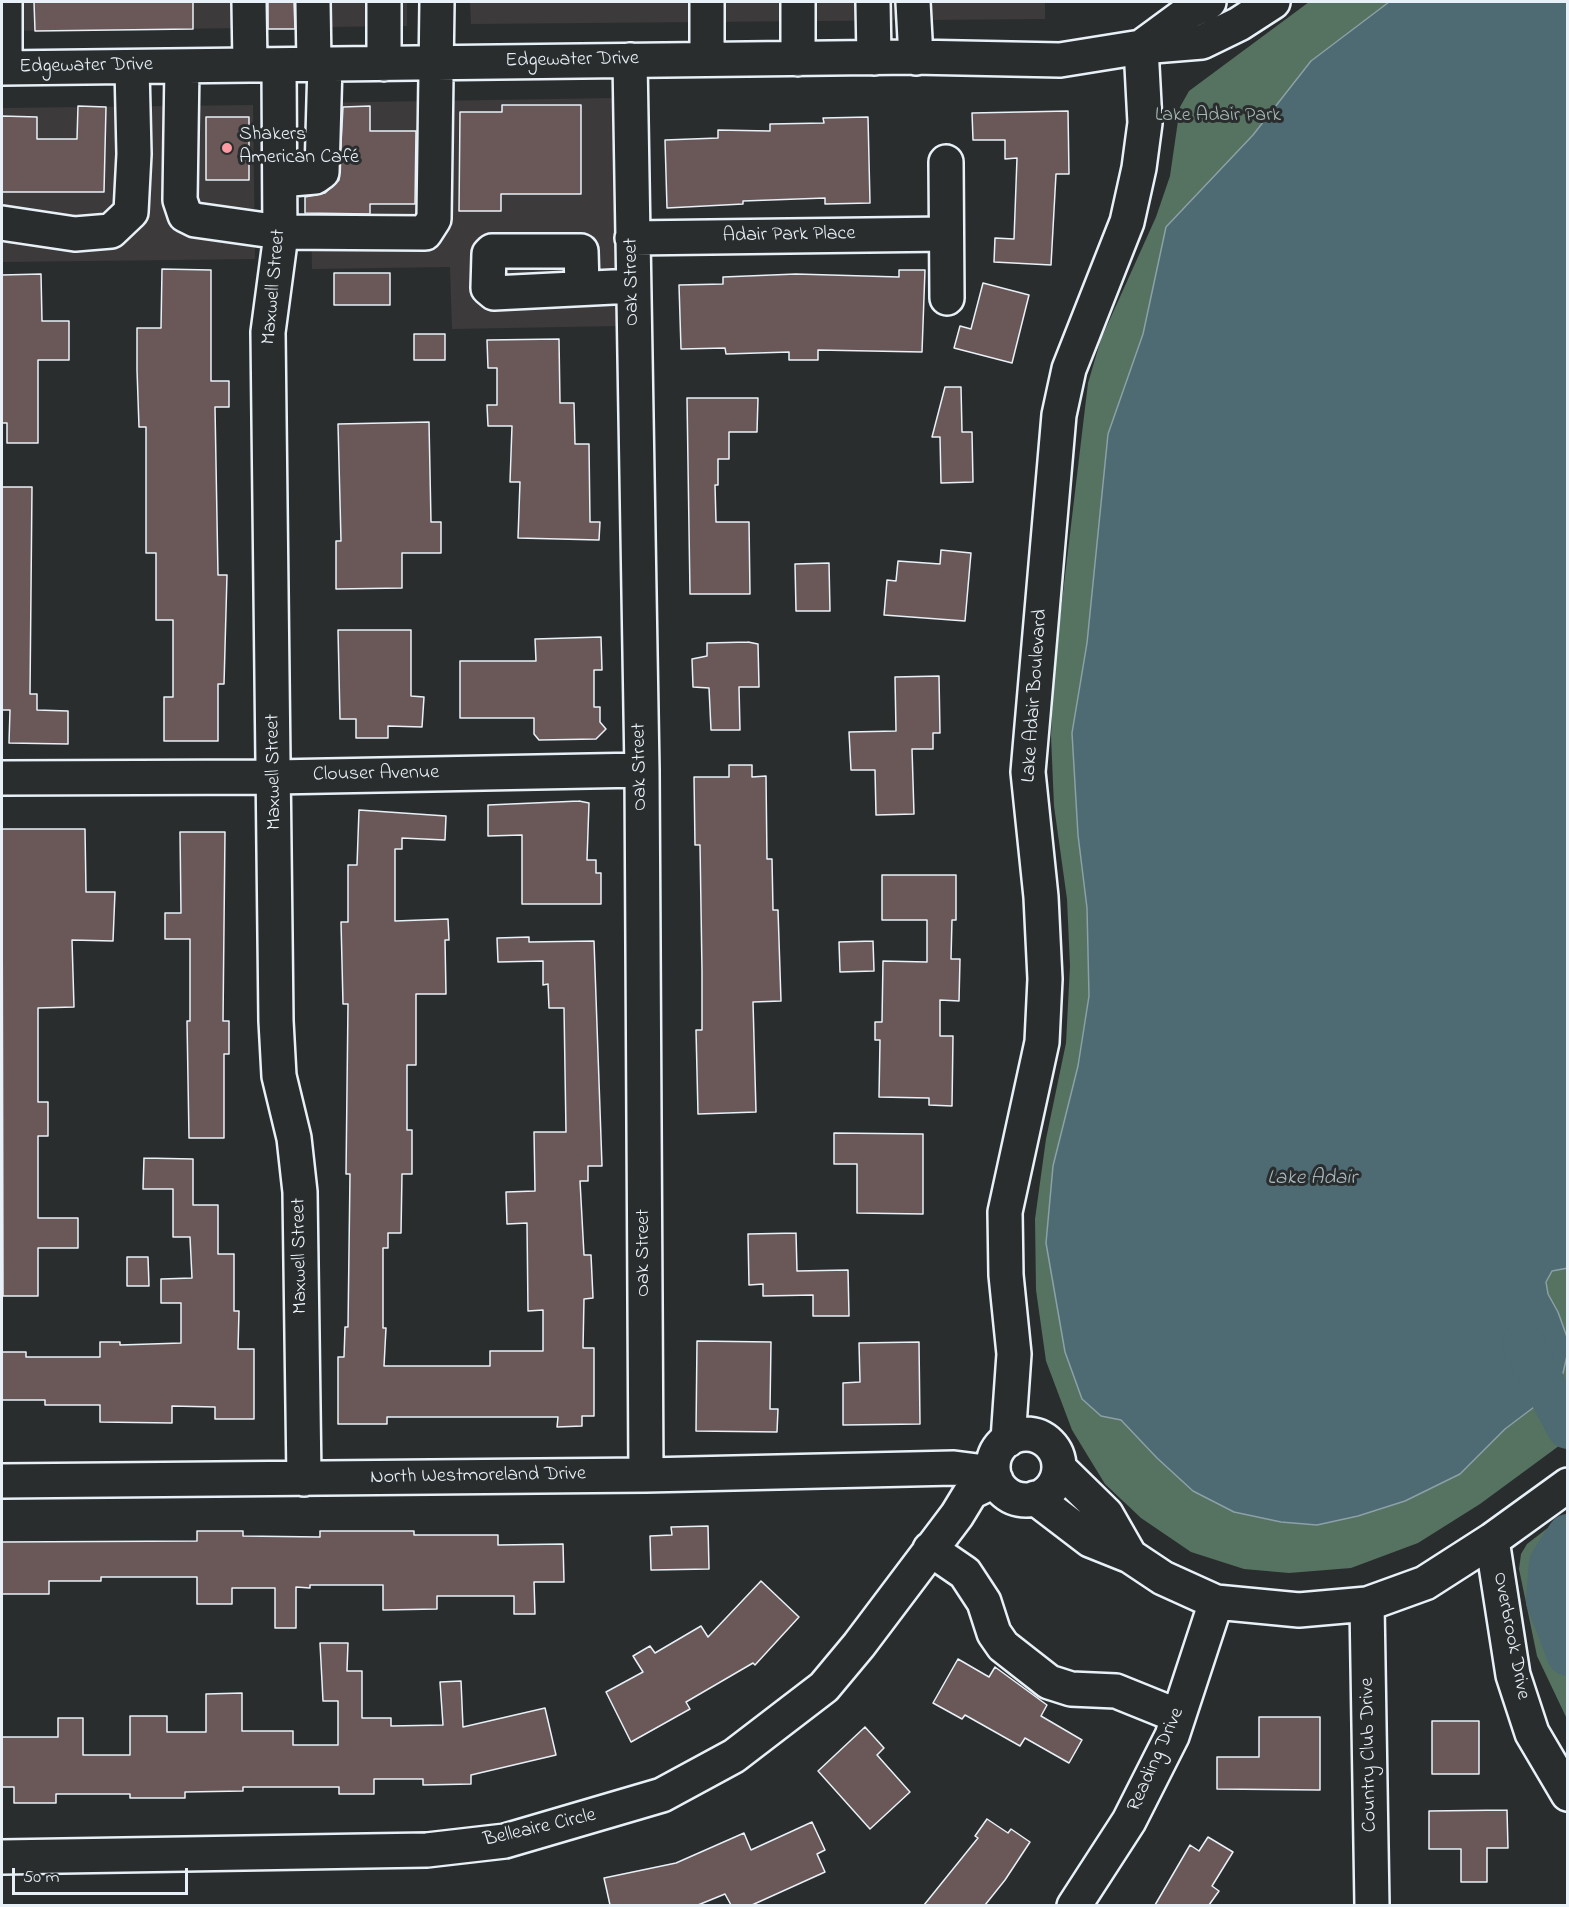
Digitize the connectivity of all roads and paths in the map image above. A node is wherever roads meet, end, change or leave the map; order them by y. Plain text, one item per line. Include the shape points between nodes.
1 (5, 2) edge
2 (249, 2) edge
3 (314, 2) edge
4 (384, 2) edge
5 (437, 2) edge
6 (706, 2) edge
7 (798, 2) edge
8 (810, 2) edge
9 (873, 2) edge
10 (914, 2) edge
11 (1209, 2) edge
12 (1273, 2) edge
13 (1141, 47) junction
14 (874, 58) junction
15 (916, 58) junction
16 (707, 59) junction
17 (805, 59) junction
18 (630, 60) junction
19 (438, 63) junction
20 (319, 64) junction
21 (384, 64) junction
22 (264, 65) junction
23 (182, 66) junction
24 (132, 67) junction
25 (3, 68) edge
26 (946, 162) dead end
27 (280, 180) junction
28 (2, 223) edge
29 (280, 232) junction
30 (946, 234) junction
31 (632, 238) junction
32 (582, 286) dead end
33 (633, 286) junction
34 (947, 298) dead end
35 (642, 770) junction
36 (275, 777) junction
37 (2, 778) edge
38 (1014, 1354) junction
39 (1053, 1455) junction
40 (942, 1468) junction
41 (1006, 1473) junction
42 (646, 1474) junction
43 (304, 1479) junction
44 (2, 1481) edge
45 (1568, 1485) edge
46 (957, 1515) junction
47 (1492, 1540) junction
48 (930, 1548) junction
49 (1130, 1556) junction
50 (1216, 1602) junction
51 (1367, 1604) junction
52 (1178, 1716) junction
53 (1568, 1794) edge
54 (2, 1857) edge
55 (1074, 1905) edge
56 (1372, 1905) edge

1 - 25 street
2 - 22 street, Maxwell Street
3 - 20 street
4 - 21 street
5 - 19 street
6 - 16 street
7 - 17 street
8 - 17 street
9 - 14 street
10 - 15 street
11 - 13 street, Edgewater Drive
12 - 13 street, Edgewater Drive via 1202,42
13 - 15 street, Edgewater Drive via 1060,60
13 - 38 street, Lake Adair Boulevard via 1145,123 1140,168 1127,222 1068,369 1059,415 1028,772 1041,897 1045,979 1042,1042 1005,1212
14 - 15 street, Edgewater Drive
14 - 17 street, Edgewater Drive
16 - 17 street, Edgewater Drive
16 - 18 street, Edgewater Drive
18 - 19 street, Edgewater Drive
18 - 31 street, Oak Street
19 - 21 street, Edgewater Drive
19 - 29 street via 434,219 429,230 418,234
20 - 21 street, Edgewater Drive
20 - 22 street, Edgewater Drive
20 - 27 street via 324,167 319,176
22 - 23 street, Edgewater Drive
22 - 27 street, Maxwell Street
23 - 24 street, Edgewater Drive
23 - 29 street via 180,200 185,214 195,220
24 - 25 street, Edgewater Drive
24 - 28 street via 131,212 111,231 75,234
26 - 30 street
27 - 29 street, Maxwell Street
29 - 36 street, Maxwell Street via 268,332
30 - 31 street, Adair Park Place
30 - 34 street
31 - 33 street, Oak Street
32 - 33 street
33 - 35 street, Oak Street
35 - 36 street, Clouser Avenue
35 - 42 street, Oak Street
36 - 37 street, Clouser Avenue
36 - 43 street, Maxwell Street via 276,1021 279,1076 294,1138 300,1192
38 - 39 street, Lake Adair Boulevard
38 - 41 street, Lake Adair Boulevard
39 - 41 street via 1052,1487
39 - 41 street via 1034,1435 1021,1435
39 - 49 street via 1106,1514
40 - 41 street, North Westmoreland Drive
40 - 42 street, North Westmoreland Drive
40 - 46 street via 958,1501
41 - 46 street via 979,1508
41 - 49 street via 1090,1540
42 - 43 street, North Westmoreland Drive
43 - 44 street, North Westmoreland Drive
45 - 47 street
46 - 48 street, Belleaire Circle
47 - 51 street via 1425,1583
47 - 53 street, Overbrook Drive via 1513,1674 1532,1733
48 - 52 street via 965,1573 984,1602 994,1633 1003,1646 1049,1682 1071,1689 1116,1691
48 - 54 street, Belleaire Circle via 860,1645 824,1687 734,1756 663,1795 505,1841 427,1850
49 - 50 street via 1163,1578
50 - 51 street via 1299,1611
50 - 52 street, Reading Drive
51 - 56 street, Country Club Drive
52 - 55 street, Reading Drive via 1172,1736 1129,1821

